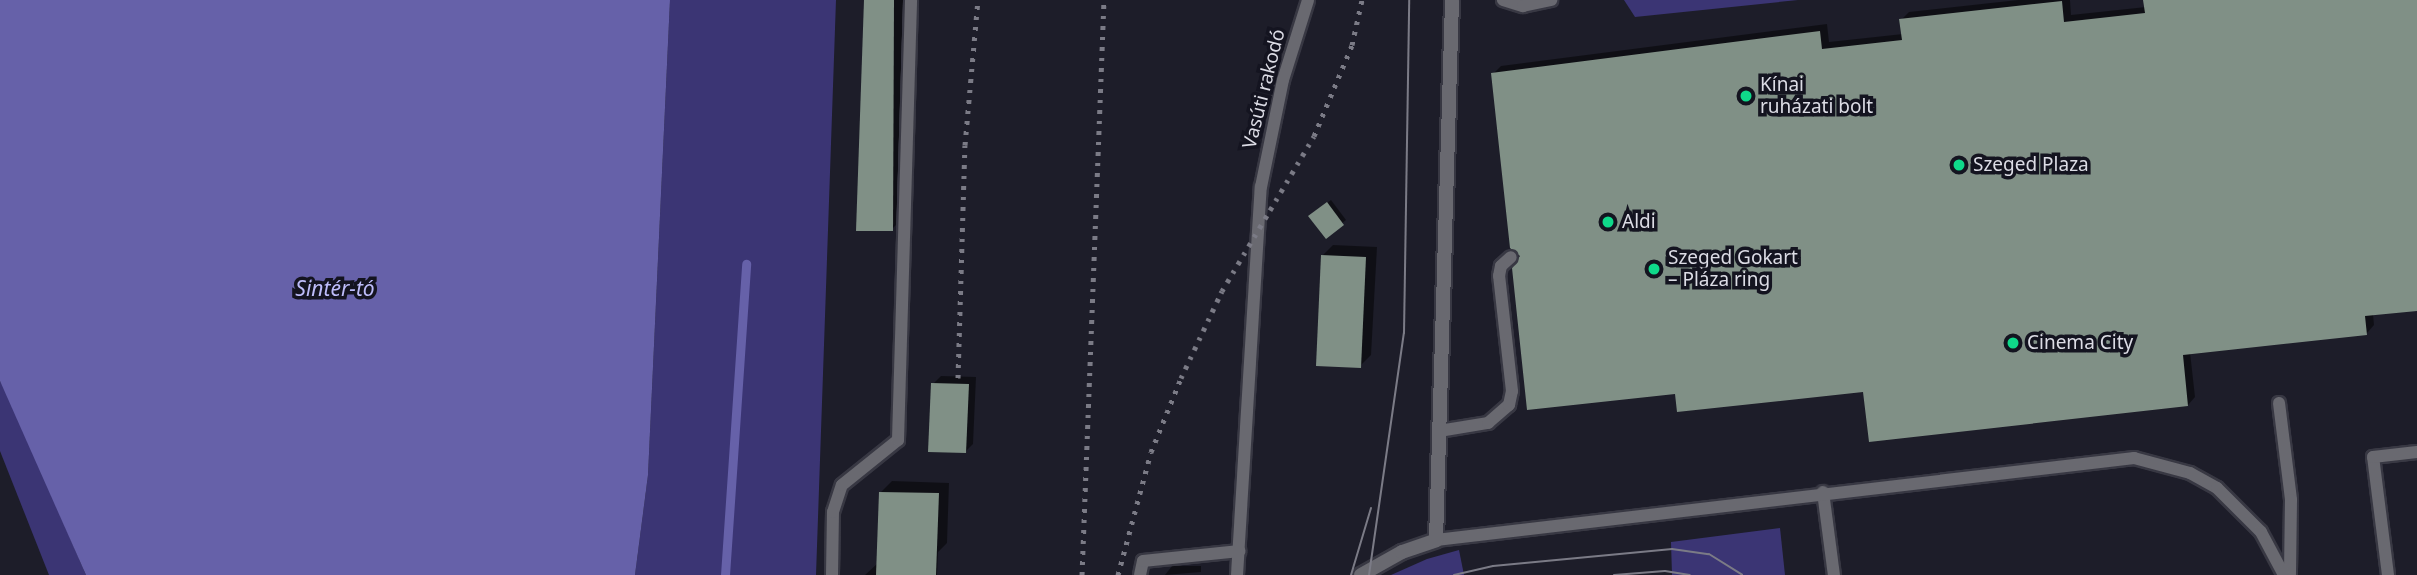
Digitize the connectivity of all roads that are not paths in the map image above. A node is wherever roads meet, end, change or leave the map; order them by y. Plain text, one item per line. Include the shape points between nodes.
1 (911, 0) edge
2 (1308, 0) edge
3 (1452, 0) edge
4 (1503, 0) edge
5 (1551, 0) edge
6 (1511, 257) dead end
7 (2279, 403) dead end
8 (1439, 431) junction
9 (2417, 452) edge
10 (1823, 492) junction
11 (1436, 540) junction
12 (1239, 551) junction
13 (832, 575) edge
14 (1140, 575) edge
15 (1237, 575) edge
16 (1361, 575) edge
17 (1834, 575) edge
18 (2284, 575) edge
19 (2290, 575) edge
20 (2388, 575) edge

1 - 13 lane via 898,440 842,485 832,512
2 - 12 lane, Vasúti rakodó via 1283,80 1261,187
3 - 8 street
4 - 5 lane via 1523,6
6 - 8 lane via 1501,266 1499,276 1512,391 1509,405 1488,423
7 - 19 lane via 2291,500
8 - 11 street
9 - 20 lane via 2374,457
10 - 11 lane
10 - 17 lane
10 - 18 lane via 2107,459 2156,461 2190,472 2243,510
11 - 16 street via 1402,552
12 - 14 lane via 1143,561
12 - 15 lane, Vasúti rakodó

